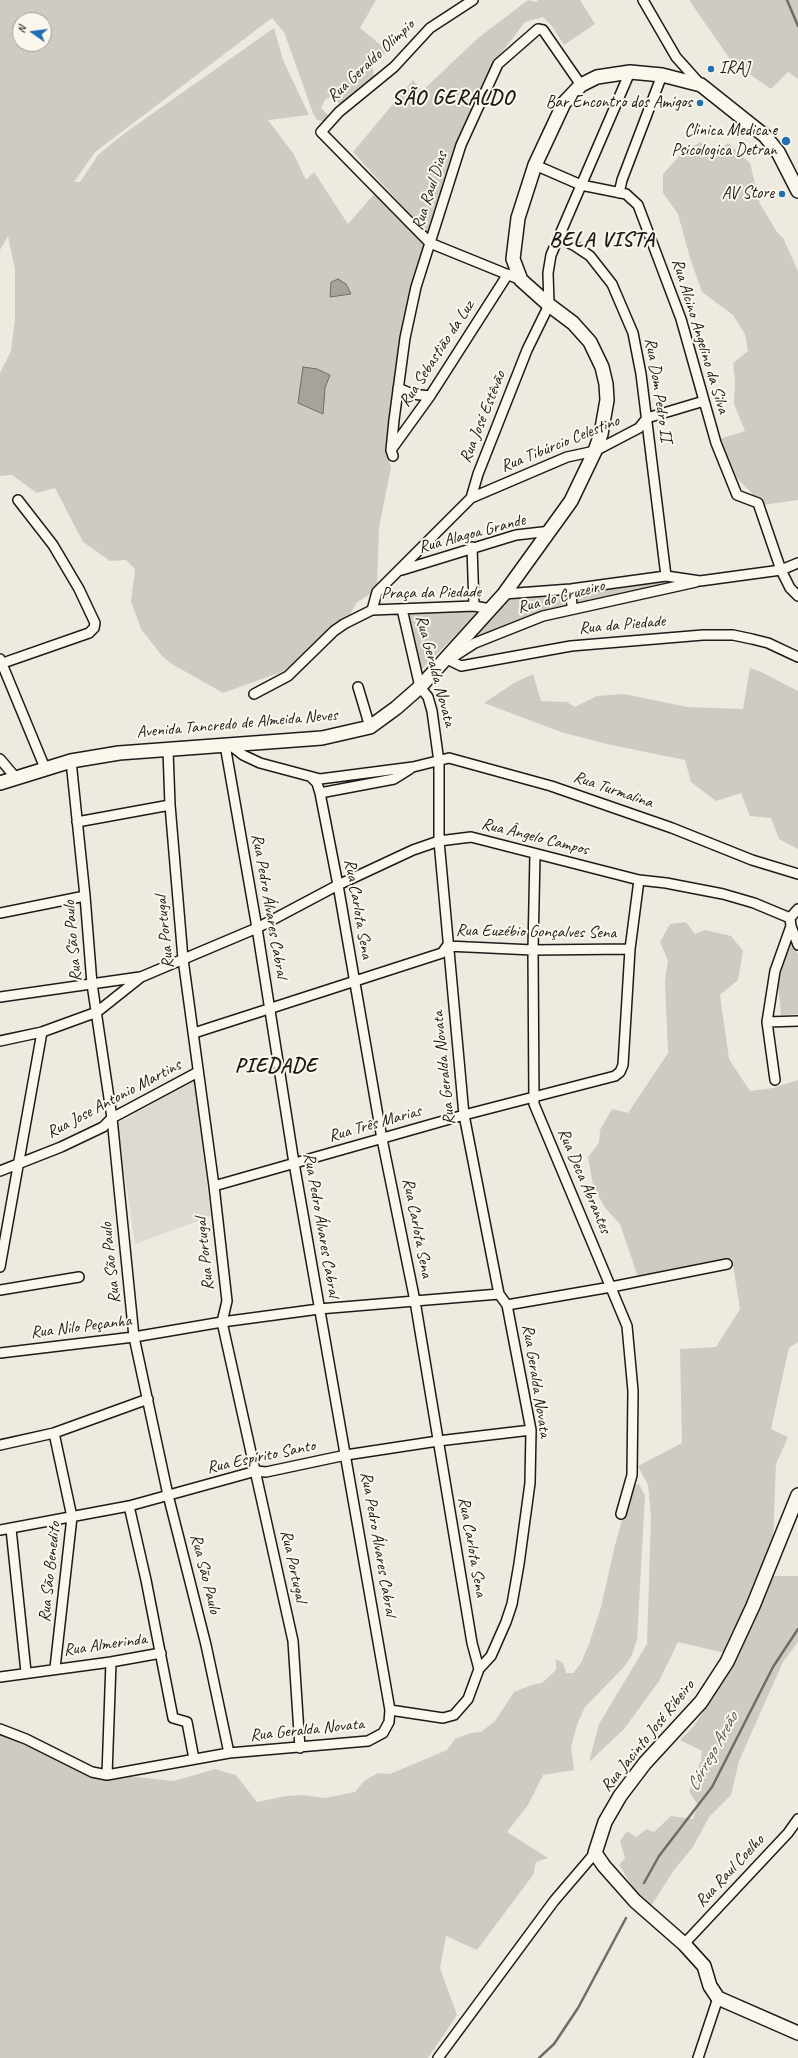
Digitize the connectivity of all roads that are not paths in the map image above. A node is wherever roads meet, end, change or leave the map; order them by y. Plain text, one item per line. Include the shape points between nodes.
1 (474, 0) edge
2 (643, 0) edge
3 (630, 72) junction
4 (662, 75) junction
5 (581, 85) junction
6 (701, 85) junction
7 (535, 166) junction
8 (581, 185) junction
9 (798, 191) edge
10 (620, 193) junction
11 (559, 238) junction
12 (430, 243) junction
13 (508, 274) junction
14 (521, 280) junction
15 (549, 305) junction
16 (398, 388) junction
17 (430, 396) junction
18 (704, 401) junction
19 (647, 418) junction
20 (394, 420) junction
21 (408, 426) junction
22 (595, 451) junction
23 (392, 453) joint
24 (471, 498) junction
25 (18, 500) dead end
26 (551, 531) junction
27 (472, 547) junction
28 (798, 563) edge
29 (401, 570) junction
30 (781, 570) junction
31 (666, 576) junction
32 (700, 581) junction
33 (571, 589) junction
34 (504, 594) junction
35 (798, 596) edge
36 (474, 606) junction
37 (572, 608) junction
38 (402, 609) junction
39 (490, 609) junction
40 (372, 610) junction
41 (798, 657) edge
42 (1, 662) edge
43 (444, 663) junction
44 (358, 687) dead end
45 (420, 687) junction
46 (254, 694) dead end
47 (370, 727) junction
48 (228, 745) junction
49 (168, 750) junction
50 (0, 759) edge
51 (71, 761) junction
52 (439, 762) junction
53 (413, 767) junction
54 (45, 768) junction
55 (315, 778) junction
56 (9, 780) edge
57 (0, 789) edge
58 (320, 793) junction
59 (170, 805) junction
60 (77, 822) junction
61 (439, 841) junction
62 (535, 854) junction
63 (798, 874) edge
64 (639, 880) junction
65 (338, 886) junction
66 (85, 896) junction
67 (798, 909) edge
68 (0, 913) edge
69 (791, 922) junction
70 (257, 928) junction
71 (798, 945) edge
72 (447, 946) junction
73 (630, 949) junction
74 (533, 950) junction
75 (183, 959) junction
76 (141, 977) junction
77 (355, 982) junction
78 (92, 984) junction
79 (0, 997) edge
80 (270, 1008) junction
81 (97, 1012) junction
82 (798, 1021) edge
83 (767, 1022) junction
84 (42, 1032) junction
85 (194, 1033) junction
86 (0, 1041) edge
87 (198, 1072) junction
88 (775, 1080) dead end
89 (534, 1096) junction
90 (464, 1115) junction
91 (112, 1118) junction
92 (382, 1139) junction
93 (294, 1163) junction
94 (18, 1165) junction
95 (0, 1171) edge
96 (214, 1186) junction
97 (727, 1264) dead end
98 (0, 1267) edge
99 (79, 1277) dead end
100 (611, 1288) junction
101 (0, 1290) edge
102 (499, 1294) junction
103 (415, 1301) junction
104 (507, 1305) junction
105 (320, 1309) junction
106 (222, 1322) junction
107 (134, 1337) junction
108 (0, 1353) edge
109 (148, 1399) junction
110 (531, 1430) junction
111 (54, 1433) junction
112 (438, 1441) junction
113 (0, 1445) edge
114 (346, 1455) junction
115 (256, 1471) junction
116 (168, 1495) junction
117 (798, 1495) edge
118 (129, 1506) junction
119 (621, 1514) dead end
120 (72, 1517) junction
121 (11, 1529) junction
122 (0, 1530) edge
123 (161, 1653) junction
124 (111, 1662) junction
125 (55, 1668) junction
126 (479, 1669) junction
127 (26, 1672) junction
128 (0, 1677) edge
129 (390, 1710) junction
130 (0, 1729) edge
131 (300, 1748) junction
132 (230, 1753) junction
133 (194, 1759) junction
134 (107, 1774) junction
135 (798, 1819) edge
136 (596, 1853) junction
137 (684, 1944) junction
138 (718, 1998) junction
139 (798, 2033) edge
140 (438, 2058) edge
141 (698, 2058) edge

1 - 12 street, Rua Geraldo Olímpio via 430,28 394,67 339,112 321,132
2 - 6 street via 676,57
3 - 4 main road, Avenida Tancredo de Almeida Neves
3 - 5 main road, Avenida Tancredo de Almeida Neves via 597,77
3 - 8 street, Rua José Estêvão
4 - 6 main road, Avenida Tancredo de Almeida Neves
4 - 10 street
5 - 7 main road, Avenida Tancredo de Almeida Neves via 564,103
5 - 12 street, Rua Raul Dias via 543,30 538,29 498,64 461,145
6 - 9 main road via 765,136 778,152
7 - 8 street, Rua Alcino Angelino da Silva
7 - 14 main road, Avenida Tancredo de Almeida Neves via 514,236 513,259
8 - 10 street, Rua Alcino Angelino da Silva
8 - 11 street, Rua José Estêvão
10 - 18 street, Rua Alcino Angelino da Silva via 626,194 638,205 681,319
11 - 15 street, Rua José Estêvão via 548,273
11 - 19 street, Rua Dom Pedro II via 590,256 614,290 633,333
12 - 13 street
12 - 16 street, Rua Raul Dias via 416,287
13 - 14 street
13 - 17 street, Rua Sebastião da Luz
14 - 15 main road, Avenida Tancredo de Almeida Neves
15 - 22 main road, Avenida Tancredo de Almeida Neves via 573,323 590,342 602,367 607,400
15 - 24 street, Rua José Estêvão via 521,365
16 - 17 street via 412,394
16 - 20 street, Rua Raul Dias
17 - 21 street, Rua Sebastião da Luz
18 - 19 street, Rua Tibúrcio Celestino
18 - 30 street, Rua Alcino Angelino da Silva via 716,443 737,495 758,503
19 - 22 street, Rua Tibúrcio Celestino via 639,428
19 - 31 street, Rua Dom Pedro II
20 - 21 street via 400,425
20 - 23 street, Rua Raul Dias
21 - 23 street, Rua Sebastião da Luz
22 - 24 street, Rua Tibúrcio Celestino via 567,456
22 - 26 main road, Avenida Tancredo de Almeida Neves via 571,501
24 - 29 street, Rua José Estêvão
25 - 42 street via 53,545 79,589 94,628 88,634
26 - 27 street, Rua Alagoa Grande via 516,535
26 - 34 main road, Avenida Tancredo de Almeida Neves
27 - 29 street, Rua Alagoa Grande
27 - 36 street
28 - 30 street, Rua do Cruzeiro
29 - 40 street, Rua José Estêvão via 377,592
30 - 32 street, Rua do Cruzeiro
30 - 35 street via 790,588
31 - 32 street, Rua do Cruzeiro
31 - 33 street, Rua do Cruzeiro
32 - 37 street, Rua do Cruzeiro
33 - 34 street, Rua do Cruzeiro
33 - 37 street
34 - 39 main road, Avenida Tancredo de Almeida Neves
36 - 38 street, Praça da Piedade
36 - 39 street, Praça da Piedade
37 - 43 street, Rua do Cruzeiro via 522,623 475,644
38 - 40 street, Praça da Piedade
38 - 45 street, Rua Geralda Novata
39 - 43 main road, Avenida Tancredo de Almeida Neves
40 - 46 street via 334,631 288,676
41 - 43 street, Rua da Piedade via 768,643 752,639 733,635 703,635 571,646 461,666
42 - 54 street
43 - 45 main road, Avenida Tancredo de Almeida Neves
44 - 47 street
45 - 47 main road, Avenida Tancredo de Almeida Neves
45 - 52 street, Rua Geralda Novata via 428,697 432,711
47 - 48 main road, Avenida Tancredo de Almeida Neves via 322,738
48 - 49 main road, Avenida Tancredo de Almeida Neves
48 - 55 street, Rua Turmalina via 260,763
48 - 70 street, Rua Pedro Álvares Cabral
49 - 51 main road, Avenida Tancredo de Almeida Neves via 119,753
49 - 59 street, Rua Portugal
50 - 56 street
51 - 54 main road, Avenida Tancredo de Almeida Neves
51 - 60 street, Rua São Paulo
52 - 53 street, Rua Turmalina
52 - 61 street, Rua Geralda Novata
52 - 63 street, Rua Turmalina via 449,758 551,786 672,828 752,860
53 - 55 street, Rua Turmalina
53 - 58 street, Rua Turmalina via 394,780
54 - 56 main road, Avenida Tancredo de Almeida Neves
55 - 58 street
56 - 57 street
58 - 65 street, Rua Carlota Sena
59 - 60 street
59 - 75 street, Rua Portugal
60 - 66 street, Rua São Paulo
61 - 62 street, Rua Ângelo Campos via 471,837
61 - 65 street, Rua Ângelo Campos via 413,850
61 - 72 street, Rua Geralda Novata
62 - 64 street, Rua Ângelo Campos
62 - 74 street, Rua Deca Abrantes
64 - 69 street, Rua Ângelo Campos via 723,894 754,903
64 - 73 street
65 - 70 street, Rua Ângelo Campos
65 - 77 street, Rua Carlota Sena
66 - 68 street
66 - 78 street, Rua São Paulo
67 - 69 street
69 - 71 street
69 - 83 street via 775,972
70 - 75 street, Rua Ângelo Campos
70 - 80 street, Rua Pedro Álvares Cabral
72 - 74 street, Rua Euzébio Gonçalves Sena
72 - 77 street, Rua Euzébio Gonçalves Sena via 442,953
72 - 90 street, Rua Geralda Novata
73 - 74 street, Rua Euzébio Gonçalves Sena
73 - 89 street, Rua Três Marias via 623,1065 620,1072 615,1076
74 - 89 street, Rua Deca Abrantes
75 - 76 street, Rua Ângelo Campos
75 - 85 street, Rua Portugal
76 - 78 street
76 - 81 street, Rua Ângelo Campos
77 - 80 street, Rua Euzébio Gonçalves Sena
77 - 92 street, Rua Carlota Sena
78 - 79 street
78 - 81 street, Rua São Paulo
80 - 85 street, Rua Euzébio Gonçalves Sena
80 - 93 street, Rua Pedro Álvares Cabral
81 - 84 street, Rua Ângelo Campos
81 - 91 street, Rua São Paulo
82 - 83 street
83 - 88 street
84 - 86 street, Rua Ângelo Campos
84 - 94 street
85 - 87 street, Rua Portugal
87 - 91 street, Rua Jose Antonio Martins
87 - 96 street, Rua Portugal
89 - 90 street, Rua Três Marias
89 - 100 street, Rua Deca Abrantes via 534,1104
90 - 92 street, Rua Três Marias
90 - 102 street, Rua Geralda Novata
91 - 94 street, Rua Jose Antonio Martins via 103,1127
91 - 107 street, Rua São Paulo
92 - 93 street, Rua Três Marias
92 - 103 street, Rua Carlota Sena
93 - 96 street, Rua Três Marias
93 - 105 street, Rua Pedro Álvares Cabral
94 - 95 street, Rua Jose Antonio Martins
94 - 98 street
96 - 106 street, Rua Portugal via 227,1301
97 - 100 street
99 - 101 street
100 - 104 street
100 - 119 street, Rua Deca Abrantes via 627,1326 633,1391 632,1475
102 - 103 street, Rua Nilo Peçanha
102 - 104 street, Rua Geralda Novata
103 - 105 street, Rua Nilo Peçanha
103 - 112 street, Rua Carlota Sena
104 - 110 street, Rua Geralda Novata
105 - 106 street, Rua Nilo Peçanha
105 - 114 street, Rua Pedro Álvares Cabral
106 - 107 street, Rua Nilo Peçanha
106 - 115 street, Rua Portugal
107 - 108 street, Rua Nilo Peçanha
107 - 109 street, Rua São Paulo
109 - 111 street
109 - 116 street, Rua São Paulo
110 - 112 street, Rua Espírito Santo
110 - 126 street, Rua Geralda Novata via 530,1482 512,1604 497,1645
111 - 113 street
111 - 120 street, Rua São Benedito
112 - 114 street, Rua Espírito Santo
112 - 126 street, Rua Carlota Sena via 472,1643
114 - 115 street, Rua Espírito Santo via 266,1472
114 - 129 street, Rua Pedro Álvares Cabral
115 - 116 street, Rua Espírito Santo
115 - 131 street, Rua Portugal via 293,1641
116 - 118 street, Rua Espírito Santo
116 - 132 street, Rua São Paulo
117 - 136 main road, Rua Jacinto José Ribeiro via 753,1606 727,1662 700,1702 645,1763 620,1796 605,1822
118 - 120 street, Rua Espírito Santo
118 - 123 street, Rua Almerinda
120 - 121 street, Rua Espírito Santo
120 - 125 street, Rua São Benedito
121 - 122 street, Rua Espírito Santo
121 - 127 street
123 - 124 street, Rua Almerinda
123 - 133 street via 173,1718 186,1720 188,1723
124 - 125 street, Rua Almerinda
124 - 134 street
125 - 127 street, Rua Almerinda
126 - 129 street, Rua Geralda Novata via 468,1699 454,1715 449,1717
127 - 128 street, Rua Almerinda
129 - 131 street, Rua Geralda Novata via 389,1722 383,1733 368,1741
130 - 134 street, Rua Geralda Novata via 92,1772
131 - 132 street, Rua Geralda Novata
132 - 133 street, Rua Geralda Novata
133 - 134 street, Rua Geralda Novata
135 - 137 street, Rua Raul Coelho via 788,1833
136 - 137 main road via 634,1901
136 - 140 street, Rua Jacinto José Ribeiro via 554,1901
137 - 138 main road via 704,1966 710,1986
138 - 139 main road
138 - 141 street

